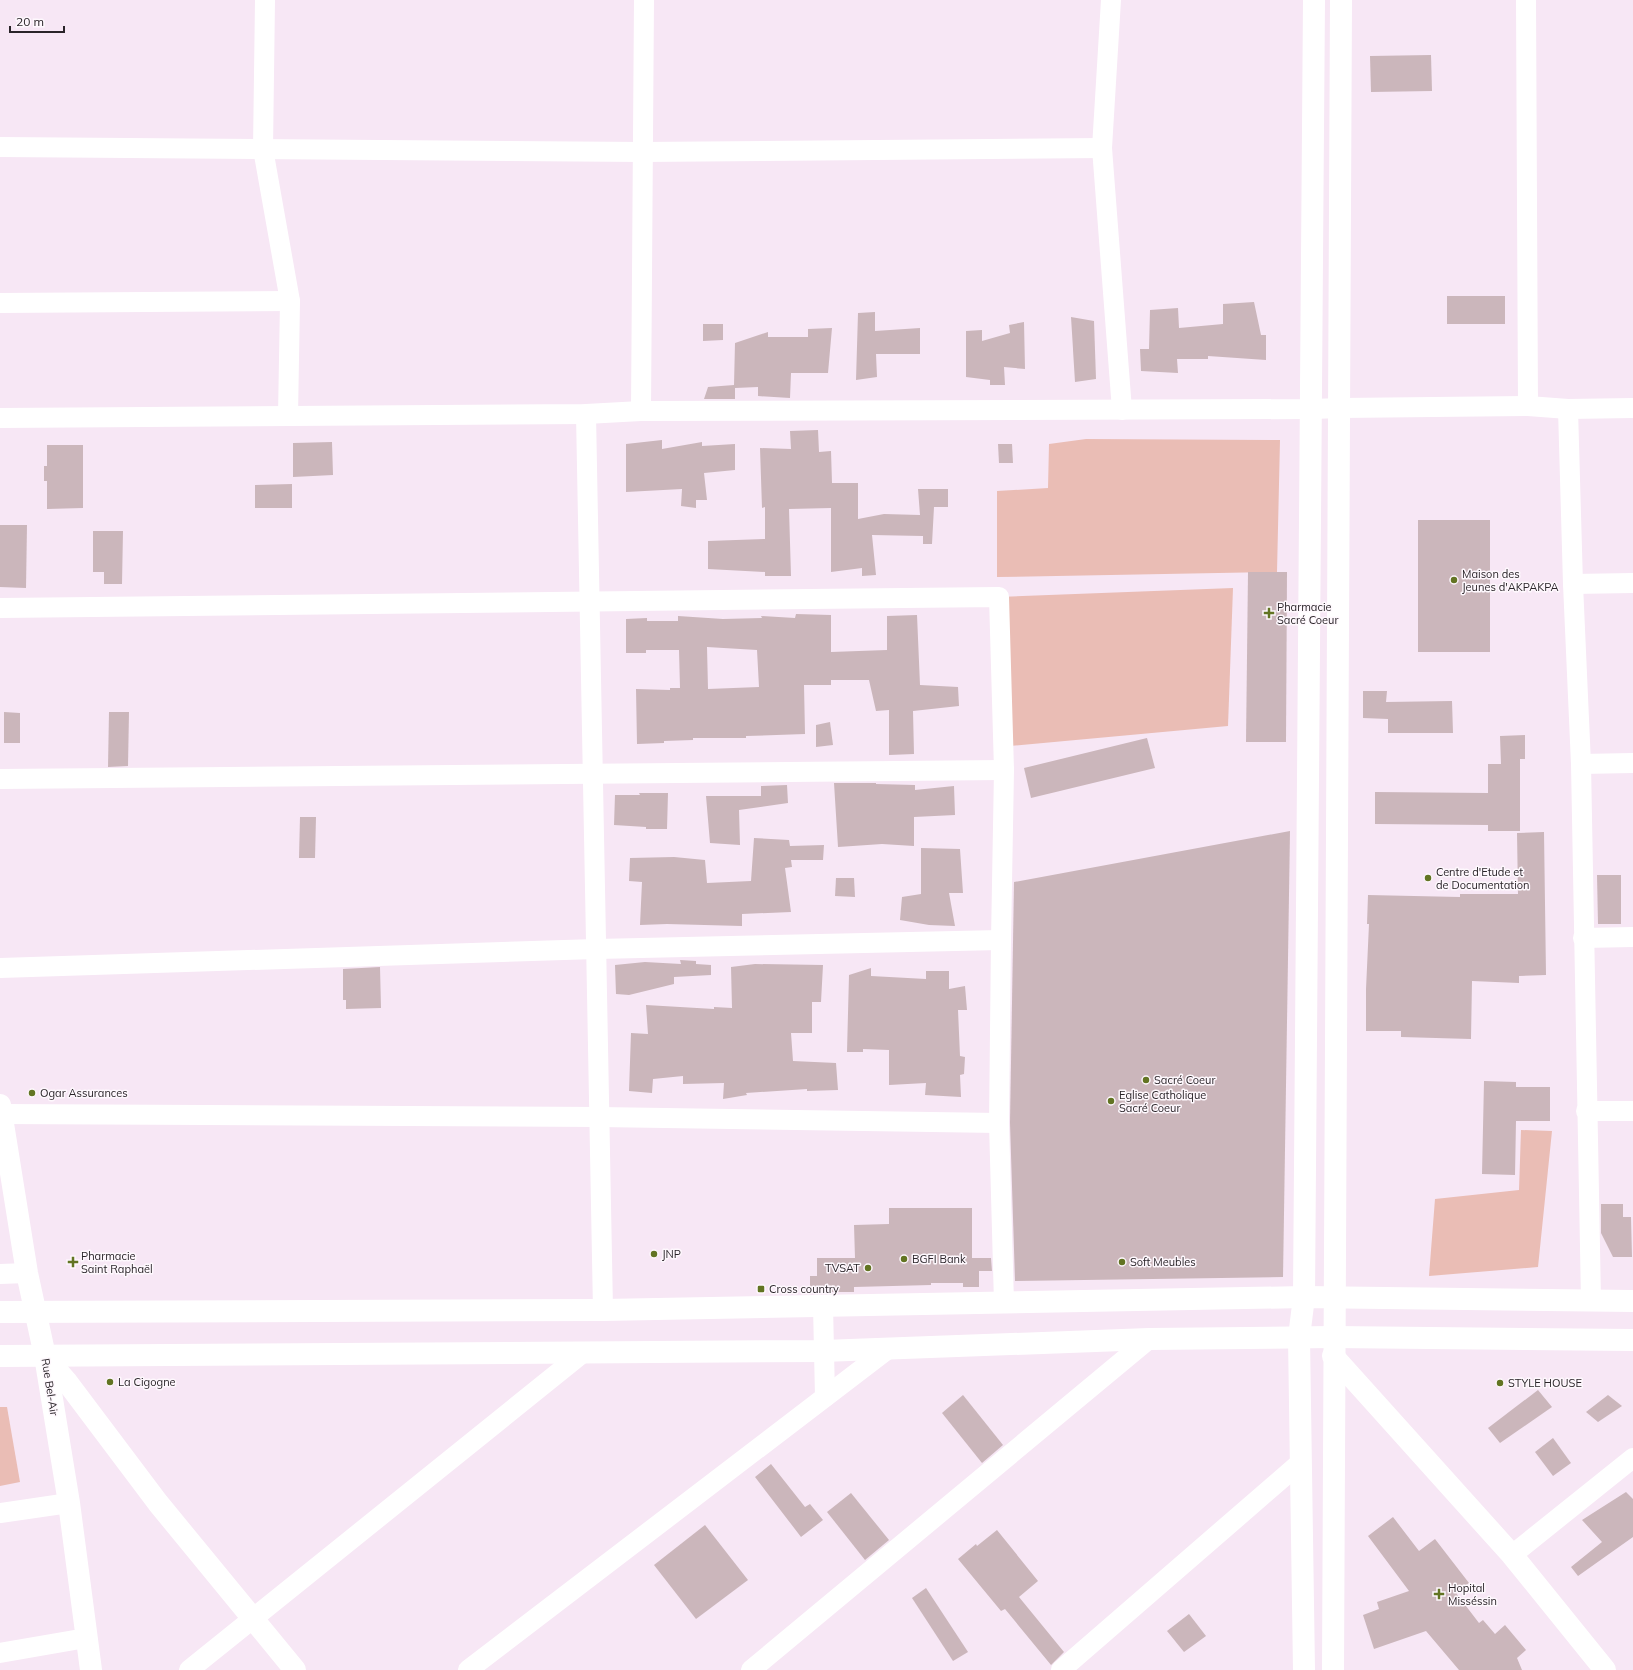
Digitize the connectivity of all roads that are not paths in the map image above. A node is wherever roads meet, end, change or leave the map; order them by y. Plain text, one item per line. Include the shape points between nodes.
1 (265, 0) edge
2 (644, 0) edge
3 (1111, 0) edge
4 (1314, 0) edge
5 (1341, 0) edge
6 (1526, 0) edge
7 (0, 147) edge
8 (1102, 148) junction
9 (263, 149) junction
10 (643, 152) junction
11 (290, 301) junction
12 (0, 303) edge
13 (1528, 406) junction
14 (1341, 408) junction
15 (1568, 408) junction
16 (1633, 408) edge
17 (1312, 409) junction
18 (1122, 410) junction
19 (641, 411) junction
20 (586, 414) junction
21 (288, 416) junction
22 (0, 418) edge
23 (1633, 583) edge
24 (1573, 584) junction
25 (590, 601) junction
26 (0, 608) edge
27 (1633, 763) edge
28 (1581, 764) junction
29 (1004, 770) junction
30 (593, 773) junction
31 (0, 779) edge
32 (1583, 938) junction
33 (1633, 938) edge
34 (1000, 940) junction
35 (596, 949) junction
36 (0, 968) edge
37 (0, 1111) edge
38 (1633, 1111) edge
39 (1586, 1112) junction
40 (599, 1117) junction
41 (999, 1123) junction
42 (27, 1273) junction
43 (0, 1274) edge
44 (1304, 1296) junction
45 (1335, 1297) junction
46 (1591, 1301) junction
47 (1633, 1301) edge
48 (1004, 1303) junction
49 (823, 1305) junction
50 (603, 1310) junction
51 (35, 1311) junction
52 (0, 1312) edge
53 (1299, 1337) junction
54 (1149, 1340) junction
55 (1633, 1340) edge
56 (1333, 1347) junction
57 (888, 1349) junction
58 (823, 1351) junction
59 (584, 1352) junction
60 (0, 1356) edge
61 (45, 1356) junction
62 (825, 1397) junction
63 (1633, 1458) edge
64 (1301, 1462) junction
65 (69, 1503) junction
66 (0, 1513) edge
67 (1512, 1555) junction
68 (254, 1618) junction
69 (86, 1638) junction
70 (0, 1653) edge
71 (90, 1670) edge
72 (189, 1670) edge
73 (295, 1670) edge
74 (468, 1670) edge
75 (751, 1670) edge
76 (1061, 1670) edge
77 (1304, 1670) edge
78 (1333, 1670) edge
79 (1605, 1670) edge

1 - 9 street
2 - 10 street
3 - 8 street
4 - 17 main road
5 - 14 main road
6 - 13 street
7 - 9 street
8 - 10 street
8 - 18 street
9 - 10 street
9 - 11 street
10 - 19 street
11 - 12 street
11 - 21 street
13 - 14 street
13 - 15 street
14 - 17 street
14 - 45 main road
15 - 16 street
15 - 24 street
17 - 18 street
17 - 44 main road
18 - 19 street
19 - 20 street
20 - 21 street
20 - 25 street
21 - 22 street
23 - 24 street
24 - 28 street
25 - 26 street
25 - 29 street via 999,596
25 - 30 street
27 - 28 street
28 - 32 street
29 - 30 street
29 - 34 street
30 - 31 street
30 - 35 street
32 - 33 street
32 - 39 street
34 - 35 street
34 - 41 street
35 - 36 street
35 - 40 street
37 - 40 street
37 - 42 main road, Rue Bel-Air
38 - 39 street
39 - 46 street
40 - 41 street
40 - 50 street
41 - 48 street
42 - 43 street
42 - 51 main road, Rue Bel-Air
44 - 45 main road
44 - 48 main road
44 - 53 main road
45 - 46 main road
45 - 56 main road
46 - 47 main road
48 - 49 main road
49 - 50 main road
49 - 58 street
50 - 51 main road
51 - 52 main road
51 - 61 main road, Rue Bel-Air
53 - 54 main road
53 - 56 main road
53 - 64 main road
54 - 57 main road
54 - 75 street
55 - 56 main road
56 - 67 main road
56 - 78 main road
57 - 58 main road
57 - 62 street
58 - 59 main road
58 - 62 street
59 - 61 main road
59 - 68 street
60 - 61 main road
61 - 65 main road, Rue Bel-Air
61 - 68 main road via 158,1503
62 - 74 street
63 - 67 street
64 - 76 street
64 - 77 main road
65 - 66 street
65 - 69 main road, Rue Bel-Air
67 - 79 main road
68 - 72 street
68 - 73 main road
69 - 70 street
69 - 71 main road, Rue Bel-Air

